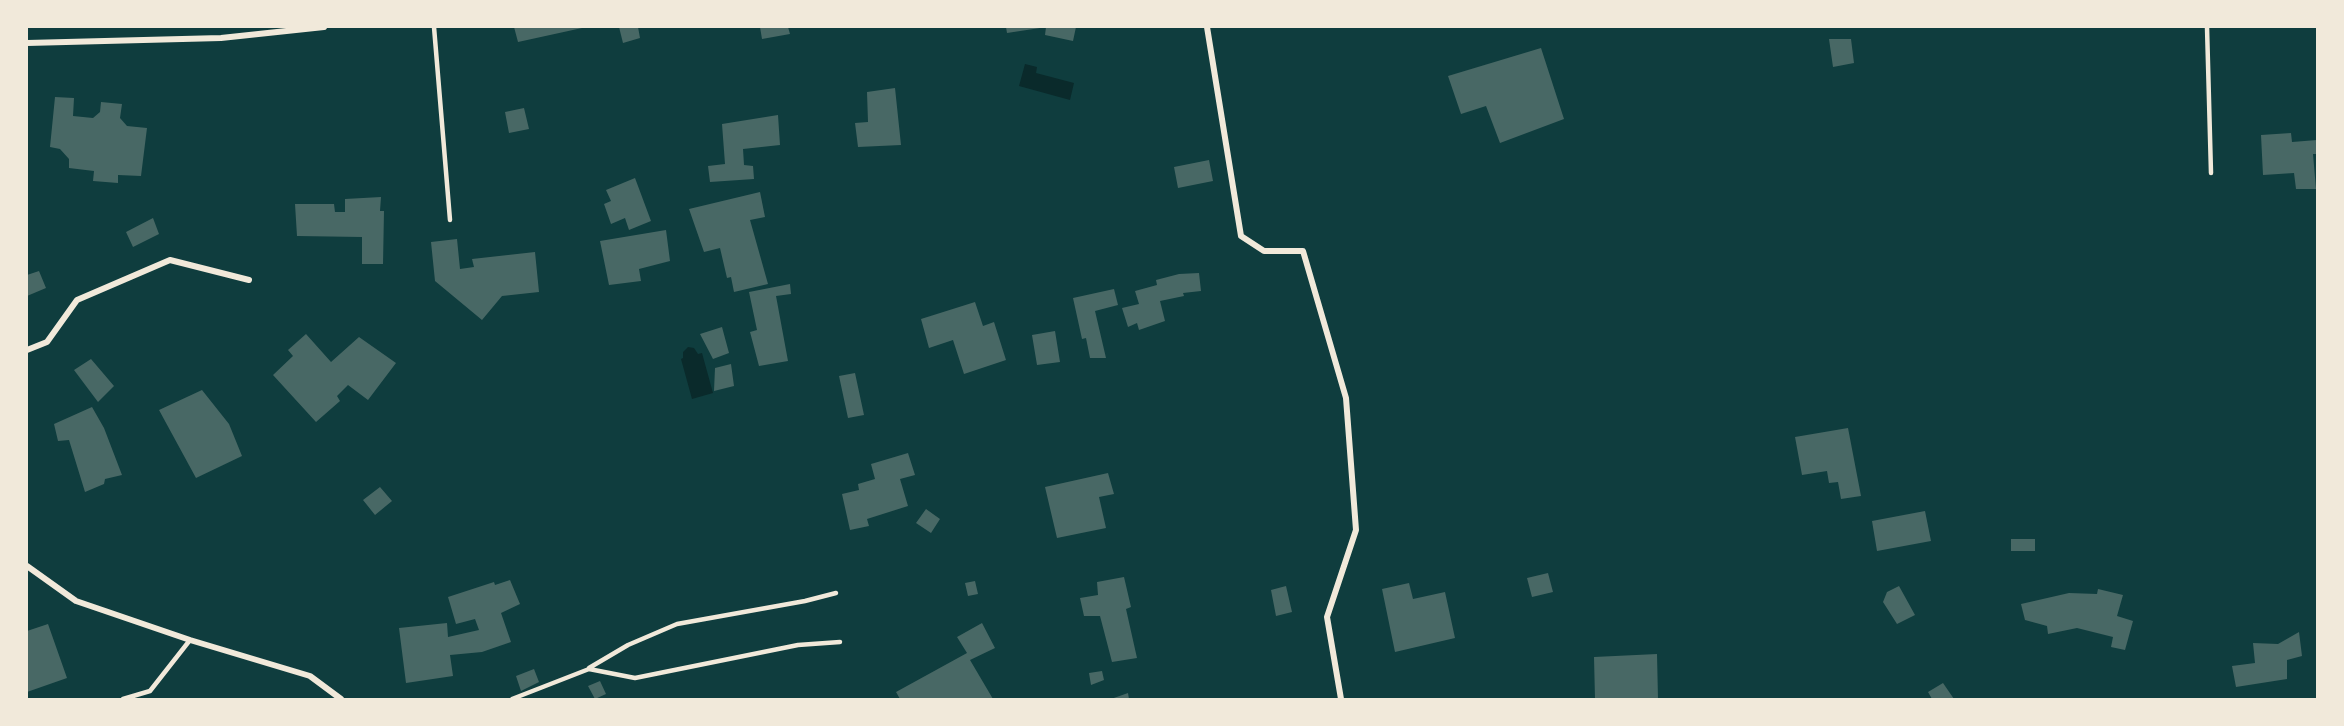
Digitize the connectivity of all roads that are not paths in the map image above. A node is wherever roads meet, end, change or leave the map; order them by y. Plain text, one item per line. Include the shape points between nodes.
1 (324, 27) edge
2 (434, 27) edge
3 (1207, 27) edge
4 (2207, 27) edge
5 (27, 44) edge
6 (2211, 173) dead end
7 (450, 220) dead end
8 (249, 280) dead end
9 (27, 350) edge
10 (27, 566) edge
11 (836, 593) dead end
12 (190, 640) junction
13 (840, 642) dead end
14 (589, 669) junction
15 (123, 699) edge
16 (342, 699) edge
17 (512, 699) edge
18 (1341, 699) edge

1 - 5 street via 221,38
2 - 7 lane
3 - 18 street via 1241,236 1264,251 1303,251 1346,398 1356,530 1327,617
4 - 6 lane
8 - 9 street via 170,260 77,300 47,342
10 - 12 street via 76,601
11 - 14 lane via 677,624 628,645
12 - 15 lane via 150,691
12 - 16 street via 310,676
13 - 14 lane via 798,645 635,678
14 - 17 lane

